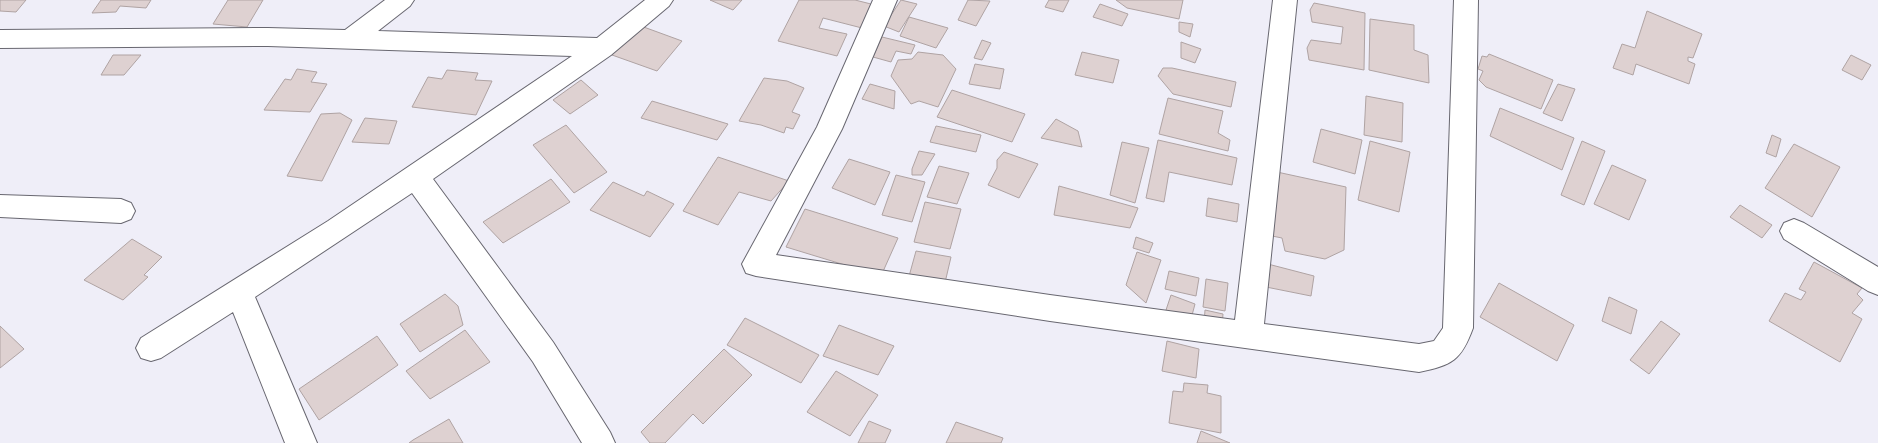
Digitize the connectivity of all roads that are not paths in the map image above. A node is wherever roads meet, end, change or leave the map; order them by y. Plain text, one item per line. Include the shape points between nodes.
1 (402, 0) edge
2 (661, 0) edge
3 (885, 0) edge
4 (1285, 0) edge
5 (1466, 0) edge
6 (0, 39) edge
7 (350, 40) junction
8 (602, 48) junction
9 (416, 177) junction
10 (0, 206) edge
11 (121, 211) dead end
12 (1794, 231) dead end
13 (1878, 282) edge
14 (239, 292) junction
15 (1248, 335) junction
16 (151, 348) dead end
17 (301, 443) edge
18 (599, 443) edge

1 - 7 street
2 - 8 street
3 - 15 street via 829,129 756,264
4 - 15 street
5 - 15 street via 1460,313 1452,345 1439,354 1418,358
6 - 7 street via 268,37
7 - 8 street
8 - 9 street
9 - 14 street
9 - 18 street via 543,352
10 - 11 street
12 - 13 street
14 - 16 street
14 - 17 street

